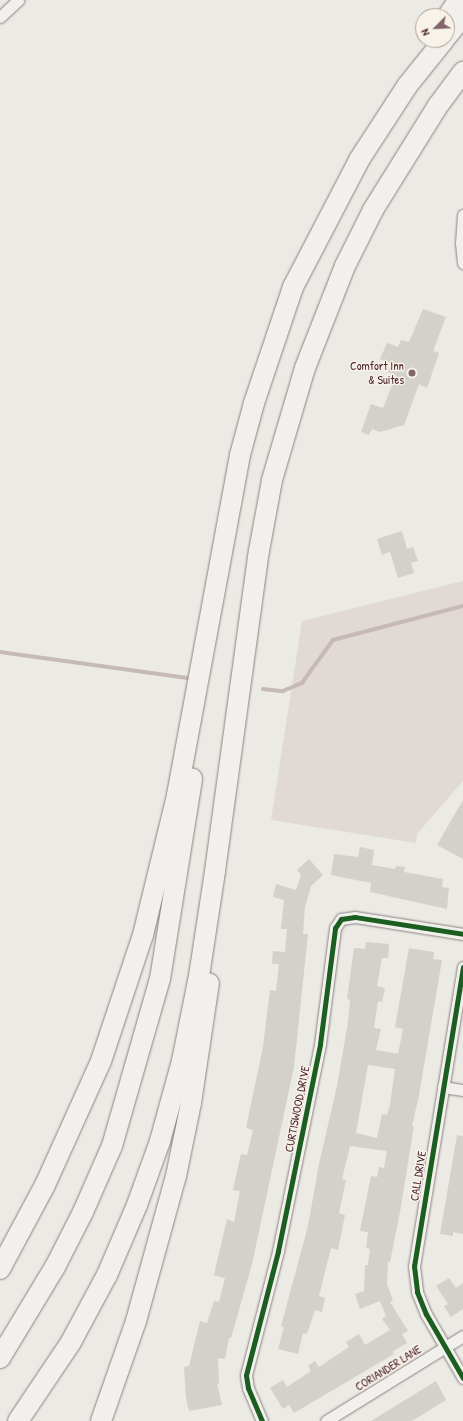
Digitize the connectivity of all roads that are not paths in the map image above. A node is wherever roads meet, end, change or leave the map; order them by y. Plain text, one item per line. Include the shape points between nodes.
1 (18, 0) edge
2 (463, 16) edge
3 (0, 17) edge
4 (455, 26) edge
5 (428, 48) edge
6 (438, 48) edge
7 (463, 72) edge
8 (407, 86) junction
9 (463, 215) edge
10 (463, 263) edge
11 (209, 622) junction
12 (238, 695) junction
13 (463, 934) edge
14 (463, 968) edge
15 (443, 1087) junction
16 (463, 1090) edge
17 (0, 1269) edge
18 (463, 1336) edge
19 (445, 1348) junction
20 (0, 1358) edge
21 (463, 1378) edge
22 (18, 1421) edge
23 (101, 1421) edge
24 (262, 1421) edge
25 (326, 1421) edge

1 - 3 street
2 - 4 highway
5 - 8 highway
6 - 8 highway
7 - 12 highway via 437,106 373,210 345,266 310,354 272,480
8 - 11 highway via 359,160 293,287 254,403 240,455
9 - 10 street
11 - 17 highway via 158,880 126,989 102,1061 46,1185
11 - 20 highway via 192,779 174,904 160,979 143,1044 112,1146 83,1212 20,1329
12 - 22 highway via 199,976 182,1061 160,1141 137,1205 107,1275 71,1342
12 - 23 highway via 205,1025 192,1103 158,1247 136,1322
13 - 24 street, CURTISWOOD DRIVE via 355,917 342,919 335,928 317,1059 278,1251 246,1375 248,1388
14 - 15 street, CALL DRIVE
15 - 16 street
15 - 19 street, CALL DRIVE via 414,1266 417,1292
18 - 19 street, CORIANDER LANE
19 - 21 street, CALL DRIVE
19 - 25 street, CORIANDER LANE

